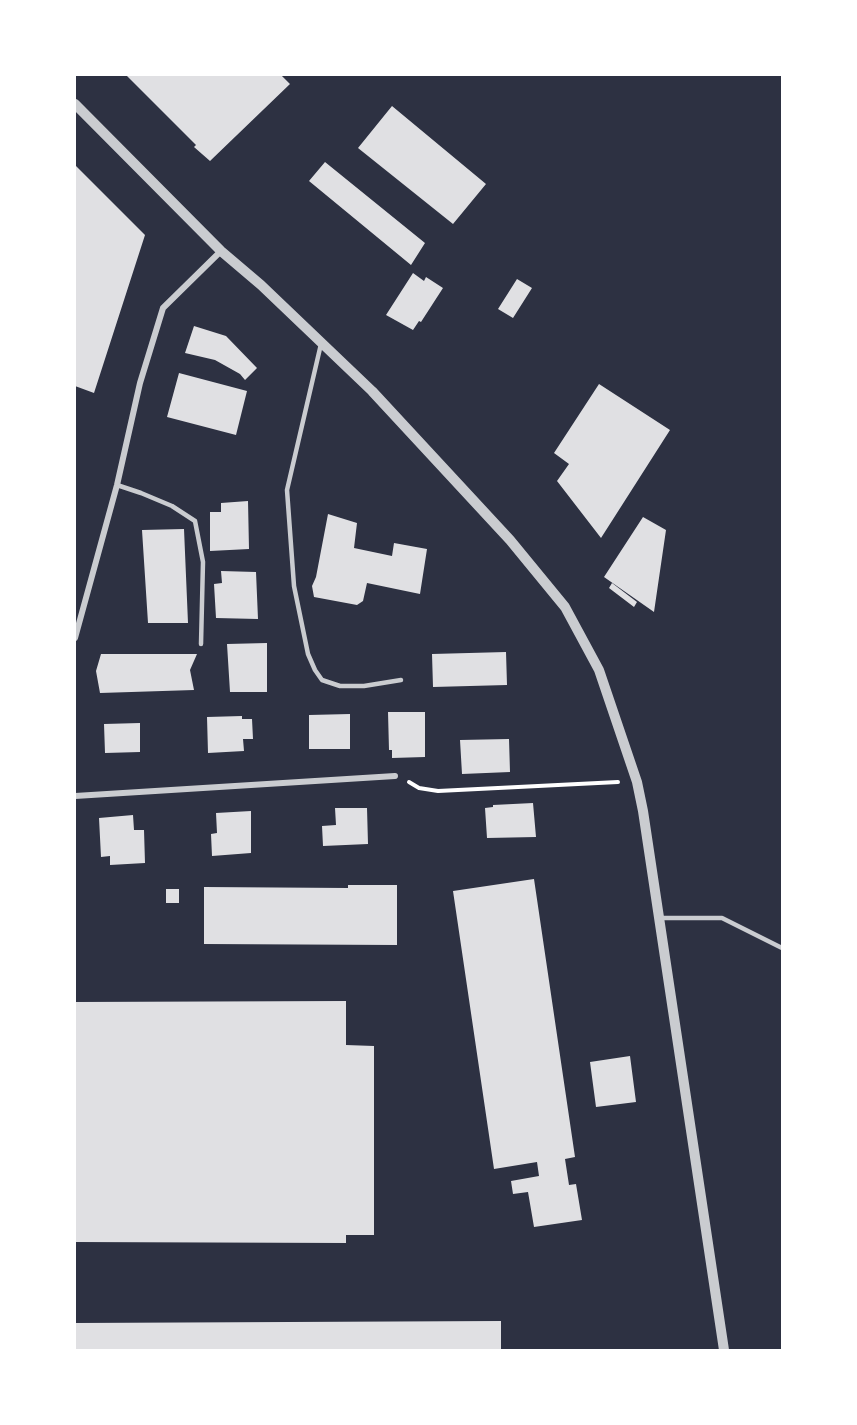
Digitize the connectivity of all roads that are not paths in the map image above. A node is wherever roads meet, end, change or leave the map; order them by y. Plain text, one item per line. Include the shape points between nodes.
1 (75, 104) edge
2 (221, 251) junction
3 (321, 344) junction
4 (117, 485) junction
5 (75, 638) edge
6 (201, 644) dead end
7 (401, 680) dead end
8 (395, 776) road end
9 (75, 796) edge
10 (660, 918) junction
11 (782, 948) edge
12 (724, 1350) edge

1 - 2 street
2 - 3 street
2 - 4 street via 163,308 140,383
3 - 7 lane via 287,490 294,586 308,654 322,680 340,686
3 - 10 street via 372,391 510,540 564,607 599,670 637,782
4 - 5 street
4 - 6 lane via 172,506 195,521 203,562
8 - 9 street
10 - 11 lane via 722,918
10 - 12 street

